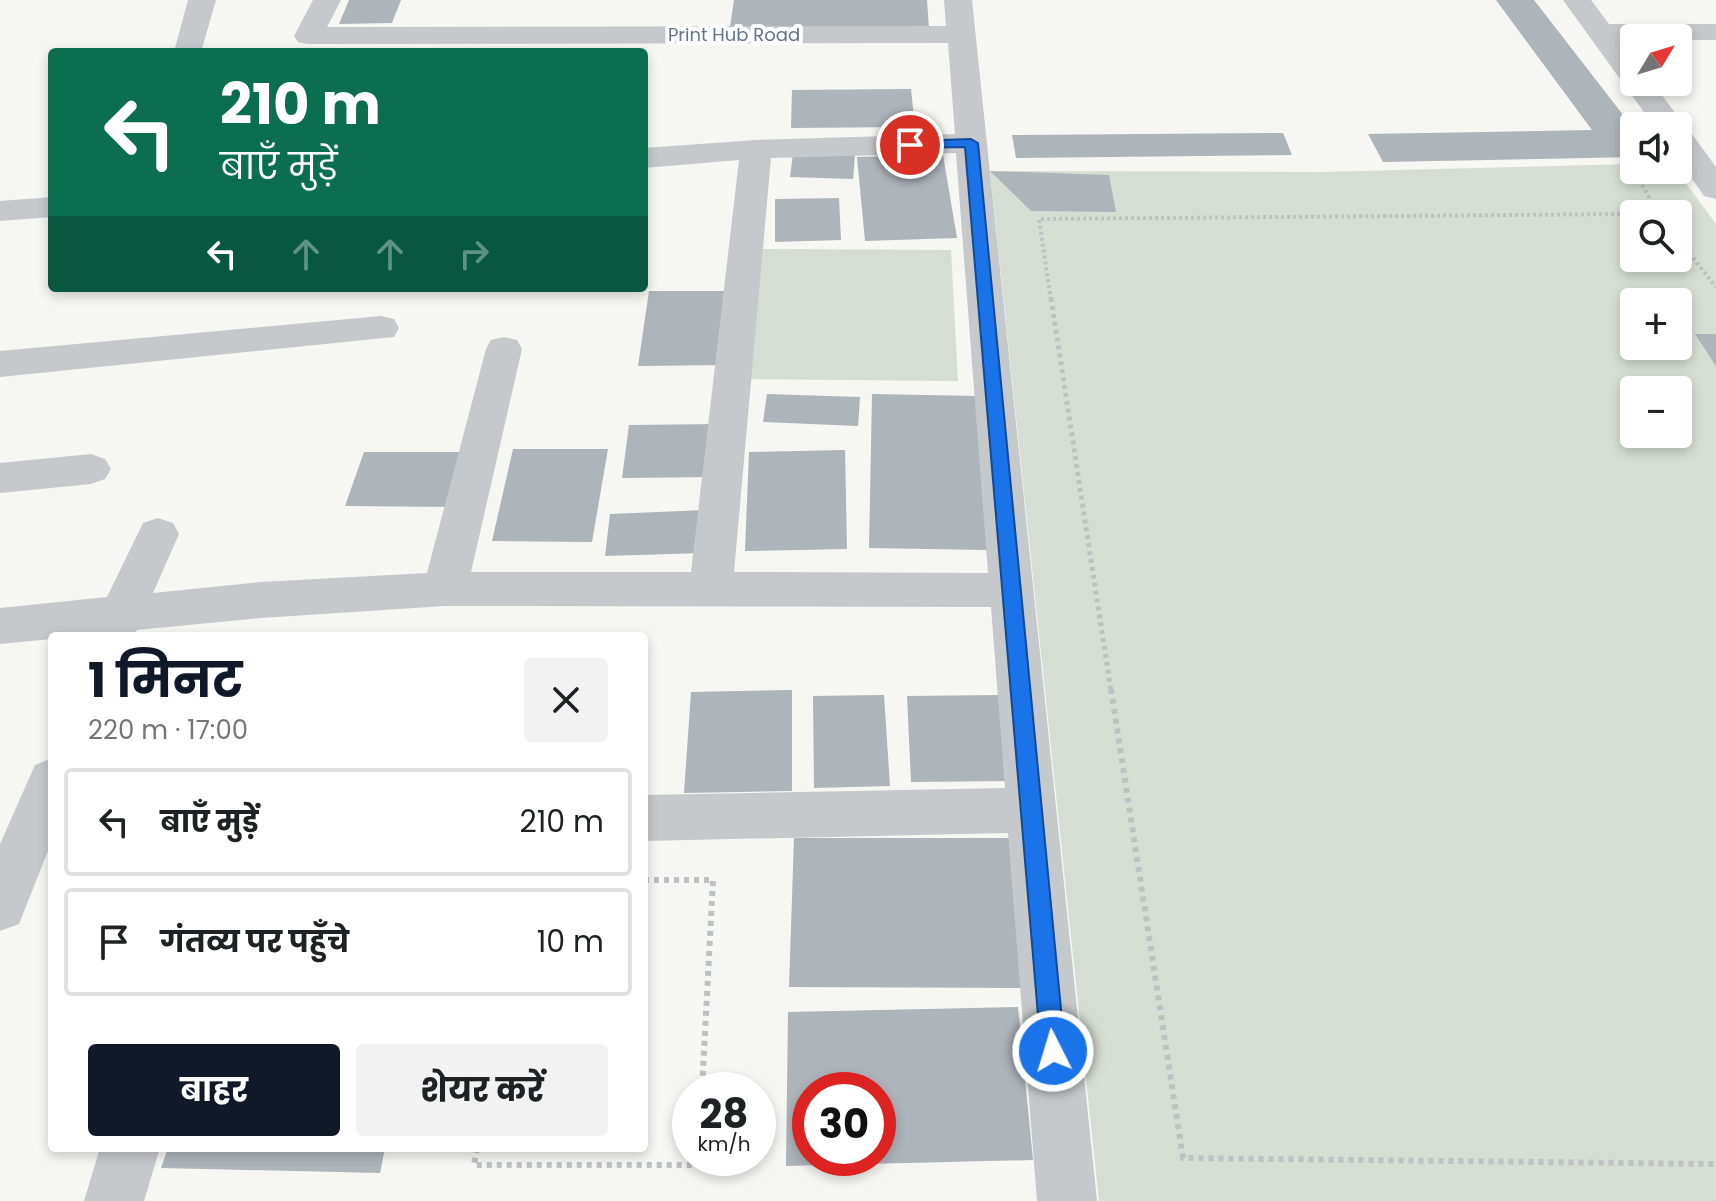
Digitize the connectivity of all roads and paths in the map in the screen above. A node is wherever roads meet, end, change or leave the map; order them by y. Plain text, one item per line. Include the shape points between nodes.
1 (202, 0) edge
2 (327, 0) edge
3 (1577, 0) edge
4 (960, 17) edge
5 (1601, 32) junction
6 (1716, 32) edge
7 (514, 44) edge
8 (189, 48) dead end
9 (1620, 58) edge
10 (1716, 136) edge
11 (1692, 137) edge
12 (971, 143) junction
13 (756, 149) junction
14 (1692, 156) edge
15 (648, 158) edge
16 (1642, 185) dead end
17 (1716, 189) edge
18 (1651, 200) edge
19 (48, 207) edge
20 (0, 211) edge
21 (1620, 214) edge
22 (1692, 257) edge
23 (1716, 287) edge
24 (381, 328) dead end
25 (504, 349) dead end
26 (0, 364) edge
27 (91, 469) dead end
28 (0, 478) edge
29 (158, 534) dead end
30 (445, 589) junction
31 (711, 590) junction
32 (1011, 590) junction
33 (0, 626) edge
34 (116, 626) edge
35 (48, 790) edge
36 (1031, 810) junction
37 (648, 818) edge
38 (648, 880) edge
39 (0, 906) edge
40 (703, 1072) edge
41 (129, 1152) edge
42 (476, 1152) edge
43 (1716, 1164) edge
44 (672, 1165) edge
45 (114, 1201) edge
46 (1067, 1201) edge

1 - 8 street
2 - 7 street, Print Hub Road via 308,36
3 - 5 street
4 - 7 street, Print Hub Road via 714,23
4 - 12 street
5 - 6 street
5 - 9 street
10 - 11 street
12 - 13 street
12 - 32 street
13 - 15 street
13 - 31 street
14 - 17 street
16 - 18 path
19 - 20 street
21 - 43 path via 1039,219 1183,1158
22 - 23 path
24 - 26 street
25 - 30 street
27 - 28 street
29 - 34 street
30 - 31 street
30 - 34 street via 261,600
31 - 32 street
32 - 36 street
33 - 34 street
35 - 39 street
36 - 37 street
36 - 46 street
38 - 40 path via 713,880
41 - 45 street
42 - 44 path via 474,1165

